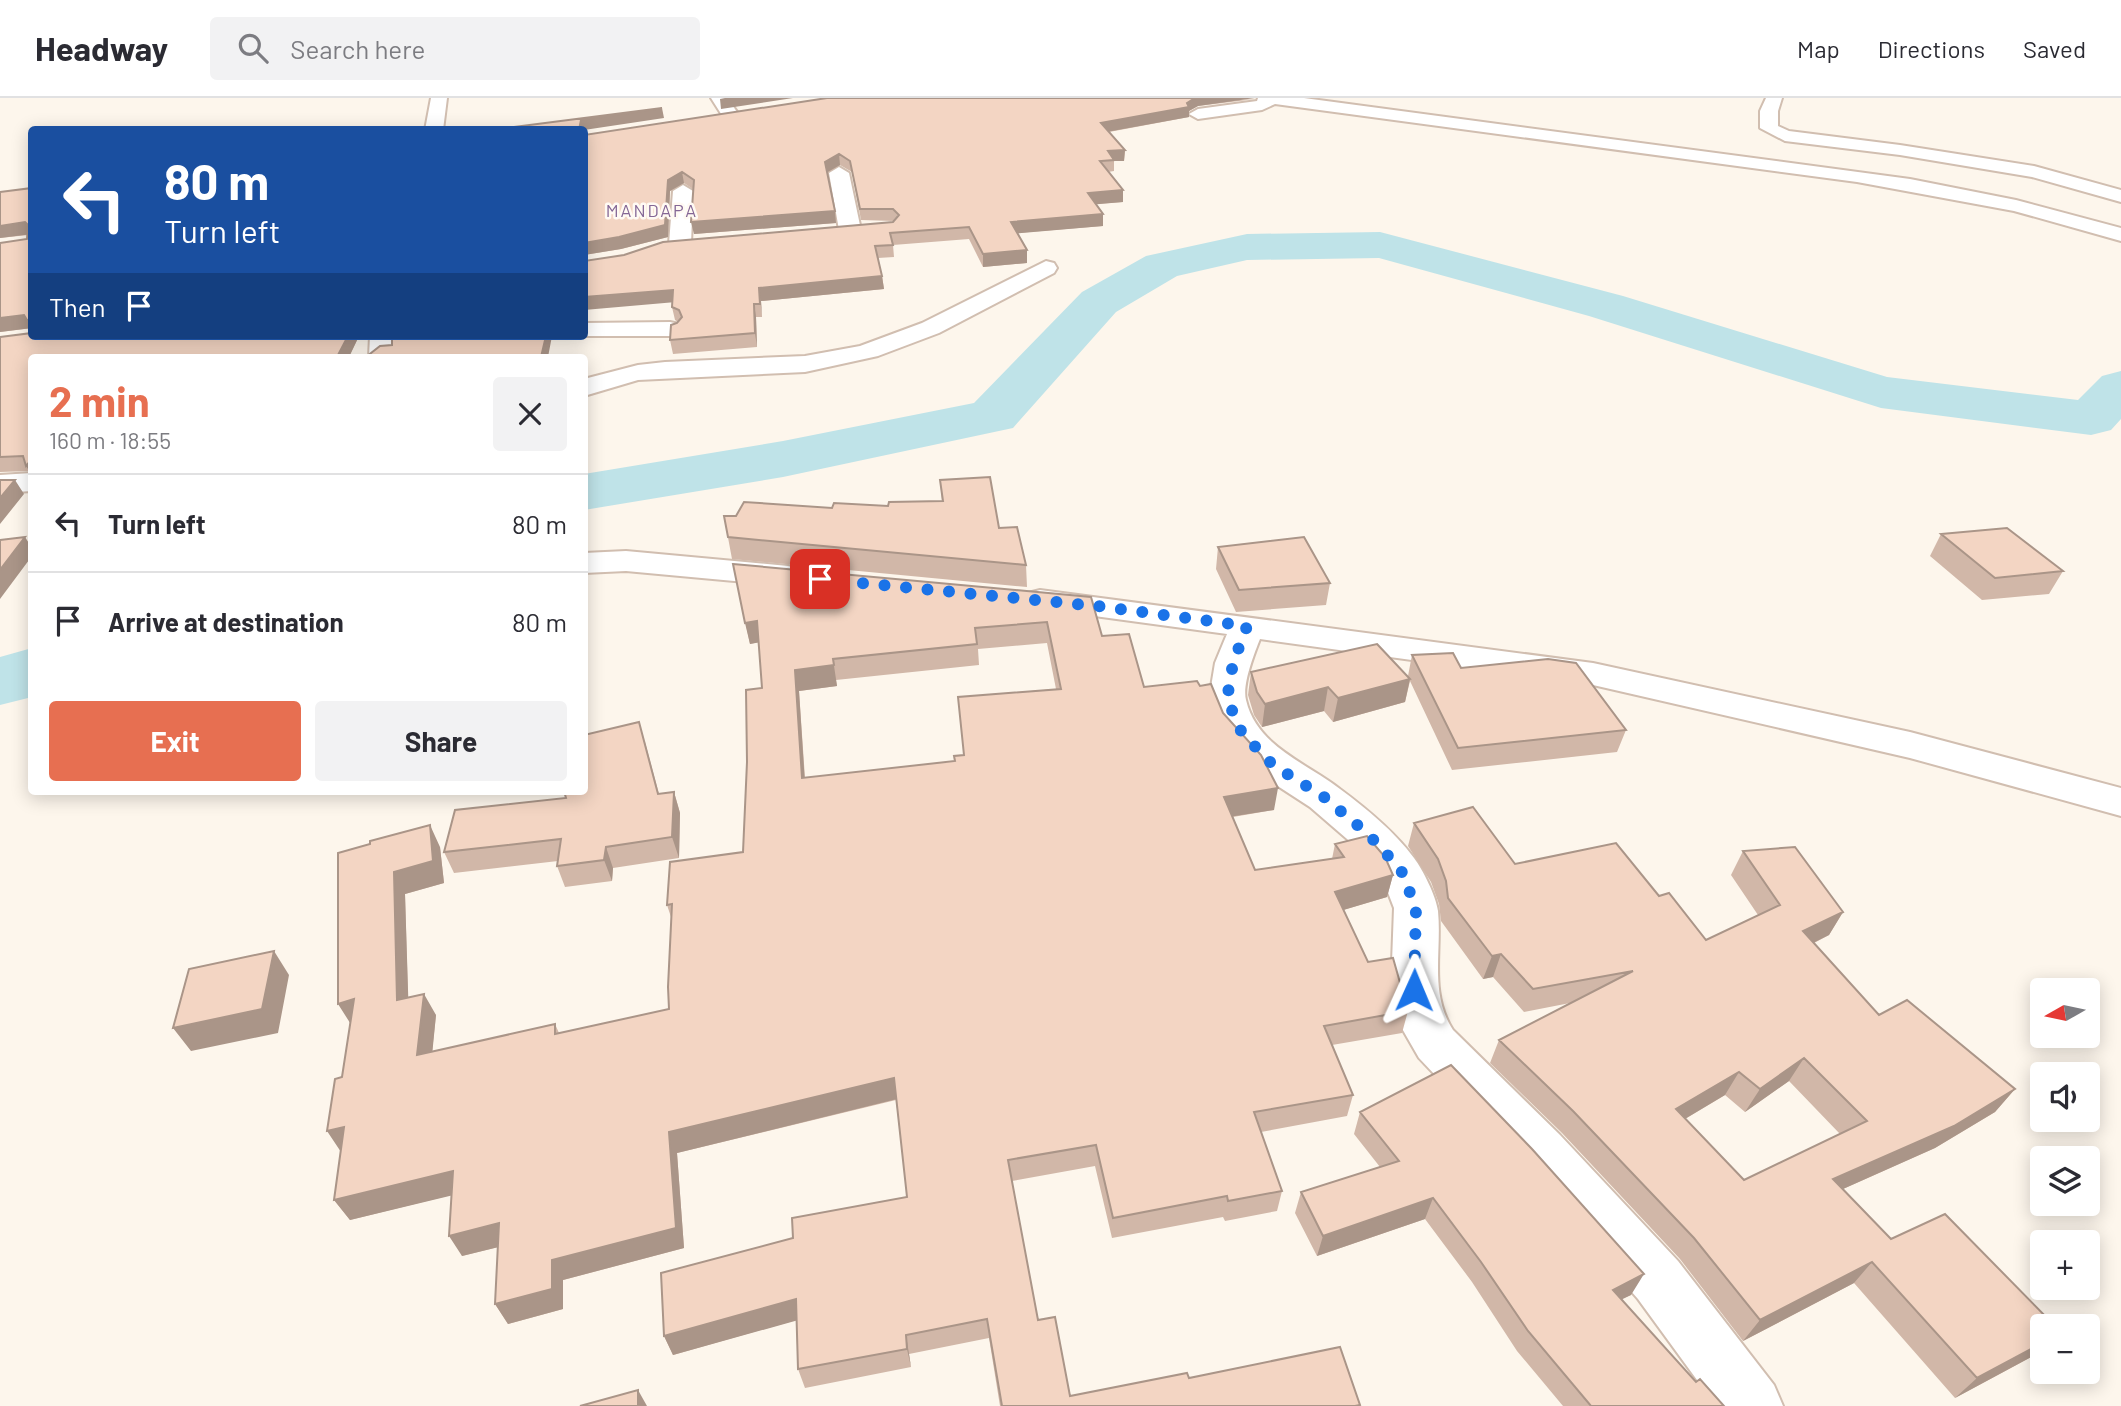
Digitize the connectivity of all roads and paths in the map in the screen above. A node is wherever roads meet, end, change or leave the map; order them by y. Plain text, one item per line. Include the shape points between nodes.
1 (439, 98) edge
2 (719, 98) edge
3 (1266, 98) edge
4 (1774, 98) edge
5 (1272, 99) edge
6 (1198, 114) dead end
7 (730, 116) edge
8 (435, 126) edge
9 (839, 173) dead end
10 (683, 191) dead end
11 (2121, 196) edge
12 (875, 228) edge
13 (850, 230) junction
14 (824, 232) edge
15 (2121, 235) edge
16 (706, 242) edge
17 (1046, 268) dead end
18 (670, 329) edge
19 (588, 330) edge
20 (588, 386) edge
21 (28, 482) edge
22 (0, 484) edge
23 (588, 563) edge
24 (820, 579) edge
25 (1014, 598) edge
26 (1247, 626) junction
27 (2121, 802) edge
28 (1753, 1406) edge

1 - 8 street
2 - 7 street
3 - 5 street
4 - 11 street via 1769,128 1775,133 2034,172
5 - 6 street via 1262,105
5 - 15 street via 1887,179 1991,197
9 - 13 street
10 - 16 street via 671,245
12 - 13 street
13 - 14 street
17 - 20 street via 950,319 886,346 807,364 639,371
18 - 19 street
21 - 22 street
23 - 24 street via 626,561
25 - 26 street
26 - 27 street via 1593,674 1910,745
26 - 28 street via 1233,663 1227,699 1242,733 1273,765 1324,797 1369,835 1401,870 1416,908 1414,990 1424,1025 1436,1044 1658,1280

